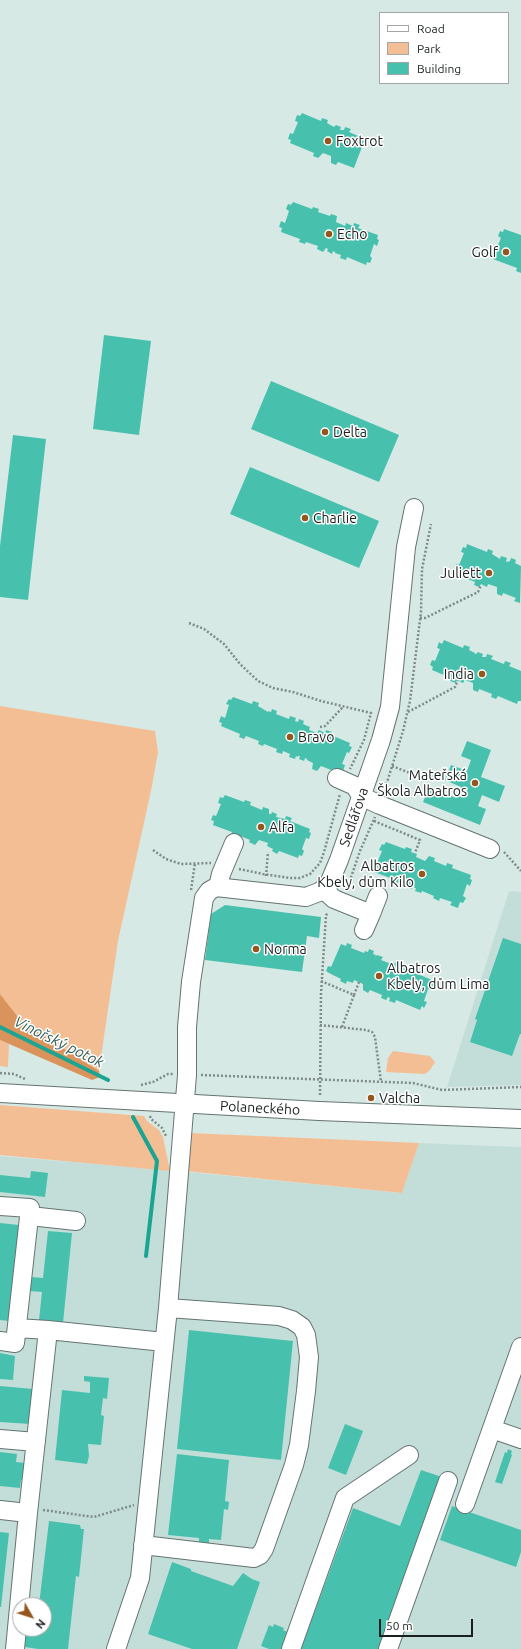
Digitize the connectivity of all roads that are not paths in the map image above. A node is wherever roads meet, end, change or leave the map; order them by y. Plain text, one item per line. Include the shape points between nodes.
1 (414, 508) dead end
2 (340, 780) road end
3 (361, 796) junction
4 (234, 842) dead end
5 (490, 849) road end
6 (218, 888) junction
7 (323, 889) junction
8 (378, 896) dead end
9 (371, 914) junction
10 (364, 930) dead end
11 (0, 1093) edge
12 (184, 1104) junction
13 (521, 1119) edge
14 (0, 1206) edge
15 (30, 1216) junction
16 (76, 1221) dead end
17 (168, 1308) junction
18 (17, 1328) junction
19 (48, 1330) junction
20 (0, 1341) edge
21 (164, 1342) junction
22 (521, 1347) edge
23 (492, 1429) junction
24 (0, 1438) edge
25 (521, 1440) edge
26 (36, 1442) junction
27 (409, 1455) dead end
28 (448, 1481) dead end
29 (465, 1504) dead end
30 (0, 1510) edge
31 (28, 1511) junction
32 (143, 1544) junction
33 (0, 1648) edge
34 (8, 1649) edge
35 (15, 1649) edge
36 (116, 1649) edge
37 (291, 1649) edge
38 (388, 1649) edge

1 - 3 street, Sedlářova via 406,547 390,707
2 - 3 street via 355,786
3 - 5 street
3 - 7 street, Sedlářova via 339,860 328,886
4 - 6 street
6 - 7 street via 264,883 306,897
6 - 12 street via 209,891 201,909 187,1027
7 - 9 street via 334,899
8 - 9 street
9 - 10 street
11 - 12 street, Polaneckého
12 - 13 street, Polaneckého
12 - 17 street
14 - 15 street via 30,1208
15 - 16 street
15 - 18 street
17 - 21 street
17 - 32 street via 279,1316 292,1320 302,1327 306,1335 309,1357 306,1391 294,1465 260,1555 254,1558
18 - 19 street
18 - 20 street via 15,1343
19 - 21 street
19 - 26 street
21 - 32 street
22 - 23 street
23 - 25 street
23 - 29 street
24 - 26 street
26 - 31 street
27 - 37 street via 345,1498
28 - 38 street
30 - 31 street
31 - 35 street
32 - 36 street via 140,1578
33 - 34 street

